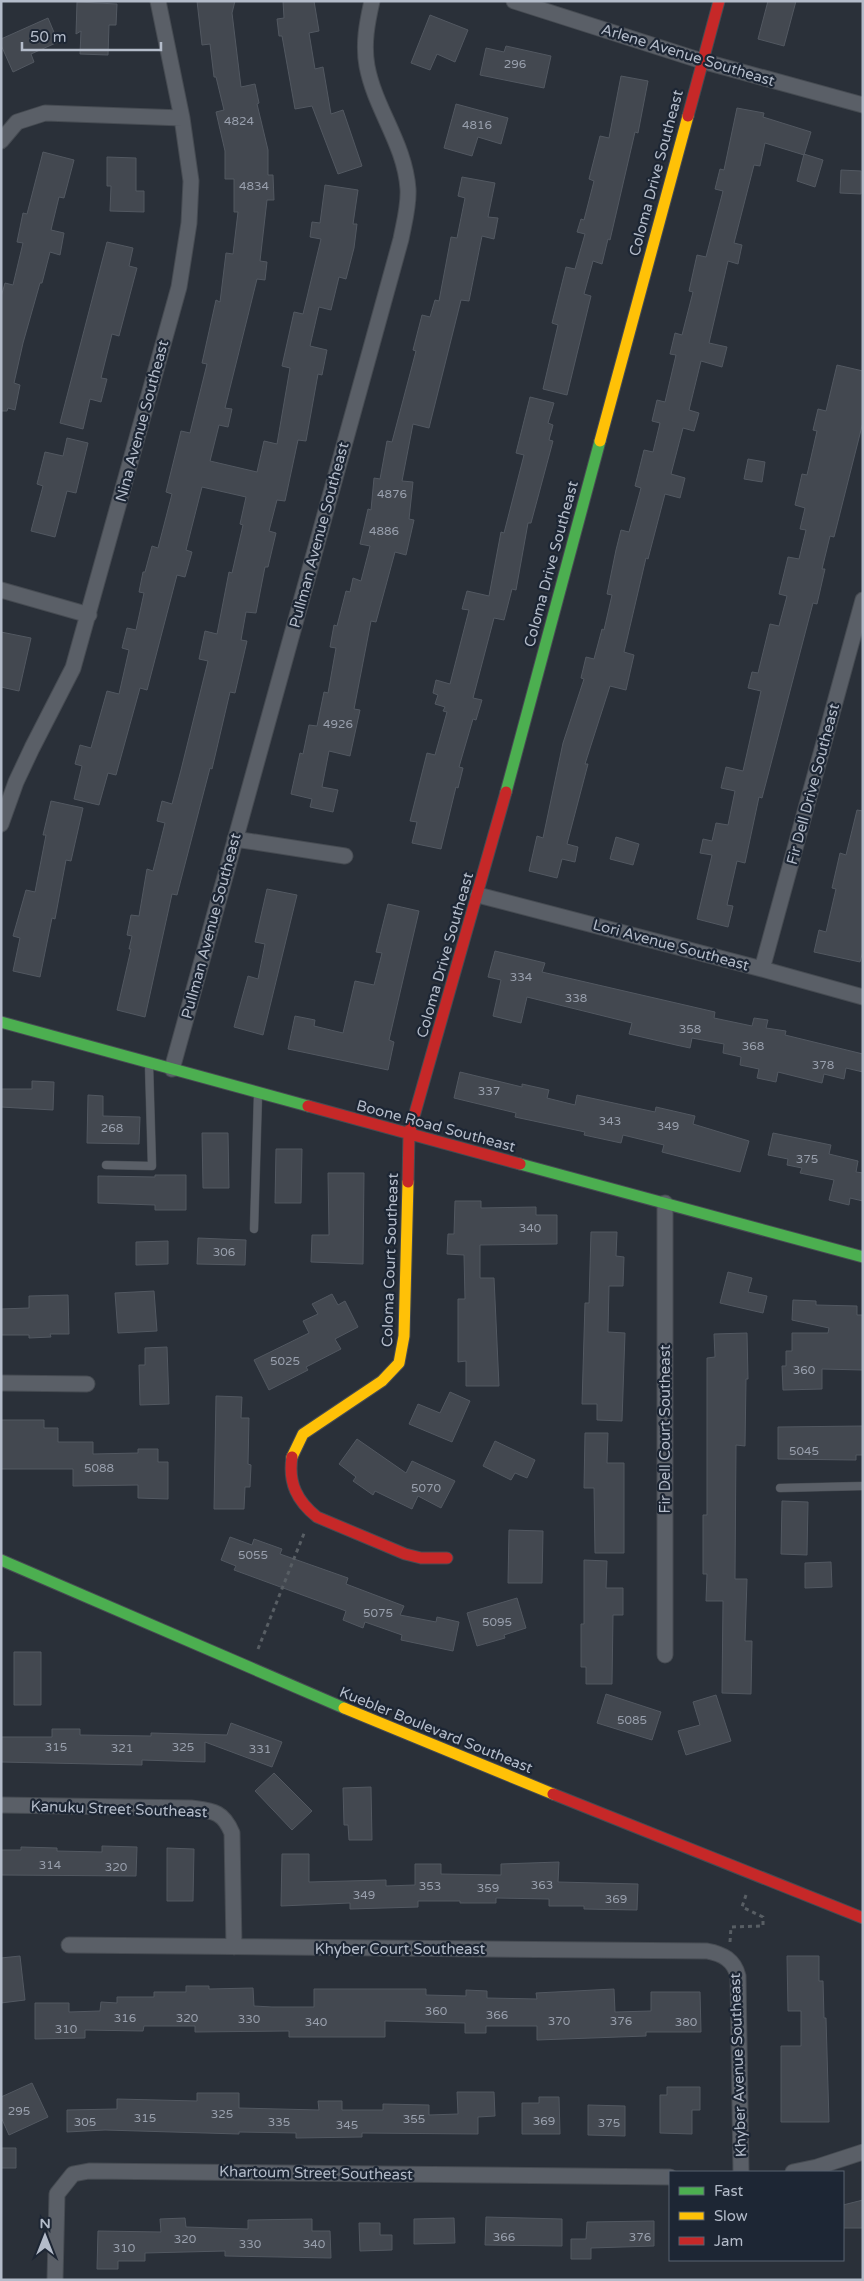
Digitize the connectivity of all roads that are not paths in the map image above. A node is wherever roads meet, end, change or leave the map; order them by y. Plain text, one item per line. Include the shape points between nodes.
1 (158, 1) edge
2 (372, 1) edge
3 (514, 1) edge
4 (719, 1) edge
5 (702, 61) junction
6 (863, 105) edge
7 (182, 118) junction
8 (1, 141) edge
9 (1, 590) edge
10 (863, 600) edge
11 (89, 615) junction
12 (1, 824) edge
13 (235, 839) junction
14 (345, 856) dead end
15 (478, 895) junction
16 (762, 969) junction
17 (863, 997) edge
18 (1, 1022) edge
19 (149, 1063) junction
20 (172, 1069) junction
21 (258, 1093) junction
22 (408, 1134) junction
23 (106, 1165) dead end
24 (665, 1203) junction
25 (254, 1229) dead end
26 (863, 1257) edge
27 (1, 1384) edge
28 (87, 1384) dead end
29 (863, 1486) edge
30 (780, 1488) dead end
31 (447, 1558) dead end
32 (1, 1560) edge
33 (665, 1655) dead end
34 (1, 1805) edge
35 (863, 1918) edge
36 (69, 1945) dead end
37 (234, 1947) junction
38 (729, 1960) joint
39 (863, 2152) edge
40 (741, 2171) edge
41 (798, 2171) edge
42 (669, 2177) edge
43 (55, 2280) edge

1 - 7 street, Nina Avenue Southeast
2 - 13 street, Pullman Avenue Southeast via 365,40 367,66 404,164 408,190 406,210 401,239
3 - 5 street, Arlene Avenue Southeast
4 - 5 street, Coloma Drive Southeast
5 - 6 street, Arlene Avenue Southeast
5 - 15 street, Coloma Drive Southeast
7 - 8 street via 45,113 17,122
7 - 11 street, Nina Avenue Southeast via 191,181 185,258
9 - 11 street
10 - 16 street, Fir Dell Drive Southeast
11 - 12 street, Nina Avenue Southeast via 73,668 28,757
13 - 14 street
13 - 20 street, Pullman Avenue Southeast
15 - 16 street, Lori Avenue Southeast
15 - 22 street, Coloma Drive Southeast
16 - 17 street, Lori Avenue Southeast
18 - 19 street, Boone Road Southeast
19 - 20 street, Boone Road Southeast
19 - 23 lane via 152,1166
20 - 21 street, Boone Road Southeast
21 - 22 street, Boone Road Southeast
21 - 25 lane
22 - 24 street, Boone Road Southeast
22 - 31 street, Coloma Court Southeast via 402,1356 396,1368 303,1434 294,1446 290,1476 294,1492 317,1518 412,1556
24 - 26 street, Boone Road Southeast
24 - 33 street, Fir Dell Court Southeast
27 - 28 street
29 - 30 lane
32 - 35 street, Kuebler Boulevard Southeast via 392,1729
34 - 37 street, Kanuku Street Southeast via 214,1811 226,1820 232,1833
36 - 37 street, Khyber Court Southeast
37 - 38 street, Khyber Court Southeast via 708,1951
38 - 40 street, Khyber Avenue Southeast via 736,1967 738,1976
39 - 41 street
42 - 43 street, Khartoum Street Southeast via 89,2171 73,2174 57,2194

